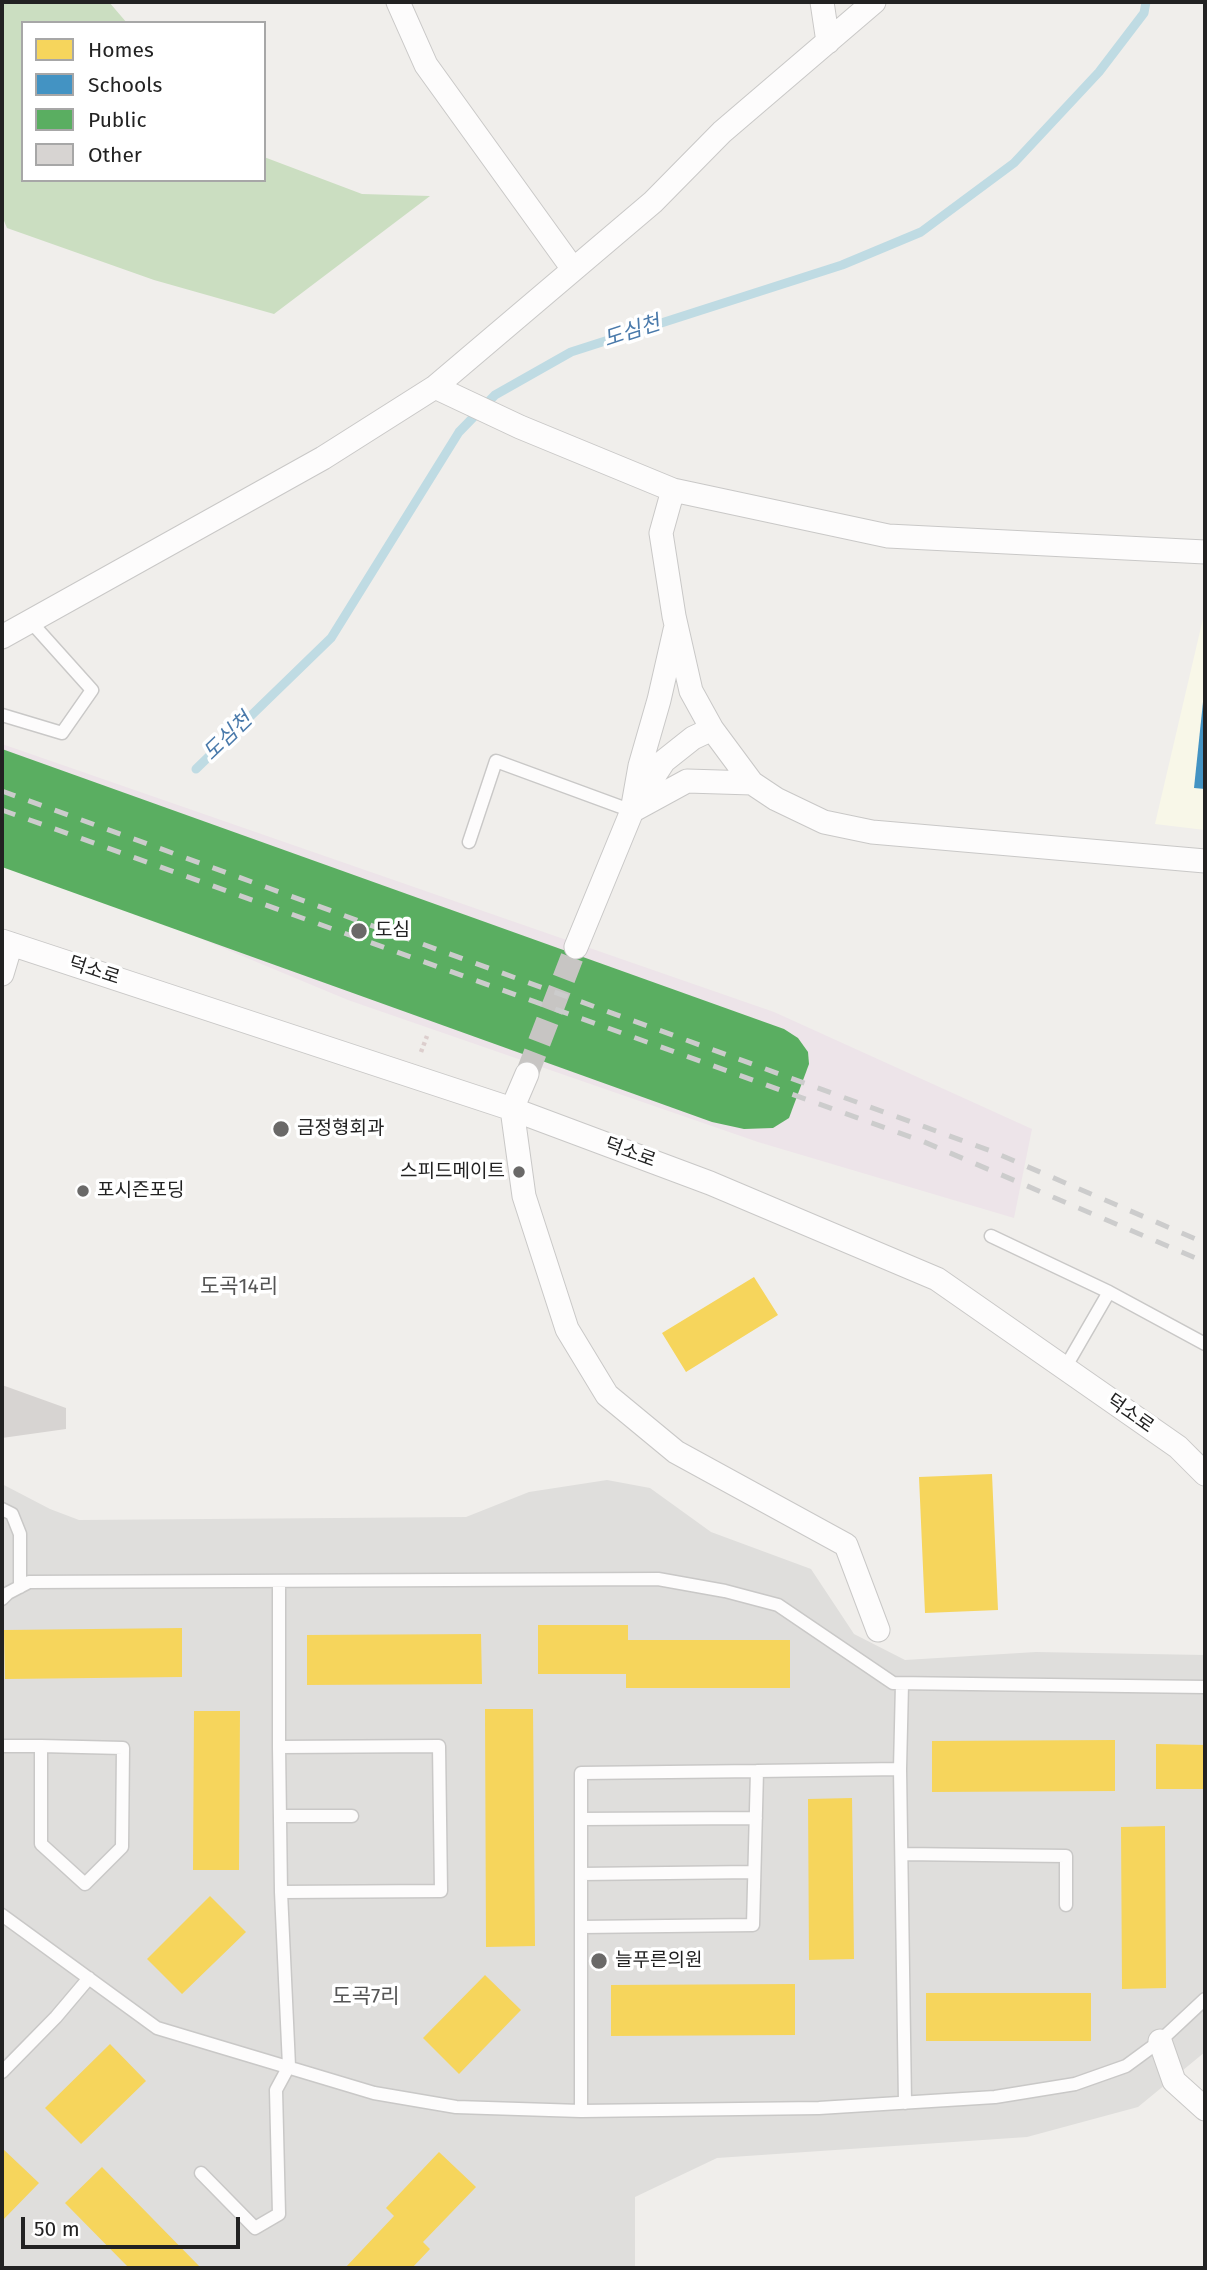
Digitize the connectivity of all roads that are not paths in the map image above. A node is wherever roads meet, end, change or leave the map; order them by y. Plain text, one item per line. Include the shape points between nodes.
1 (398, 2) edge
2 (822, 2) edge
3 (874, 2) edge
4 (828, 42) junction
5 (573, 269) junction
6 (435, 387) junction
7 (673, 489) junction
8 (1205, 552) edge
9 (31, 622) junction
10 (676, 625) junction
11 (2, 637) edge
12 (2, 716) edge
13 (712, 729) junction
14 (752, 783) junction
15 (632, 811) junction
16 (469, 842) dead end
17 (1205, 861) edge
18 (6, 942) edge
19 (576, 947) tunnel mouth
20 (2, 974) edge
21 (527, 1074) tunnel mouth
22 (512, 1109) junction
23 (991, 1236) dead end
24 (1109, 1292) junction
25 (1205, 1344) edge
26 (1065, 1368) junction
27 (1205, 1474) edge
28 (2, 1509) edge
29 (279, 1582) junction
30 (20, 1587) junction
31 (2, 1599) edge
32 (878, 1630) dead end
33 (902, 1684) junction
34 (1205, 1687) edge
35 (2, 1746) edge
36 (41, 1746) junction
37 (279, 1747) junction
38 (900, 1769) junction
39 (757, 1771) junction
40 (280, 1816) junction
41 (352, 1816) dead end
42 (756, 1818) junction
43 (581, 1819) junction
44 (902, 1854) junction
45 (754, 1872) junction
46 (581, 1874) junction
47 (281, 1892) junction
48 (1066, 1905) dead end
49 (2, 1915) edge
50 (581, 1927) junction
51 (89, 1978) junction
52 (1205, 1999) edge
53 (1160, 2042) junction
54 (289, 2066) junction
55 (2, 2071) edge
56 (905, 2103) junction
57 (1205, 2109) edge
58 (581, 2111) junction
59 (201, 2172) dead end

1 - 5 street via 426,65
2 - 4 street
3 - 4 street
4 - 5 street
5 - 6 street
6 - 7 street
6 - 9 street via 323,458
7 - 8 street via 888,536
7 - 10 street via 660,533
9 - 11 street
9 - 12 lane via 92,690 61,733
10 - 13 street via 691,691
10 - 15 street
13 - 14 street
13 - 15 street via 693,737 664,761
14 - 15 street via 687,781
14 - 17 street via 824,822 872,832
15 - 16 lane via 496,761
15 - 19 street
18 - 20 street
18 - 22 street, 덕소로
21 - 22 street
22 - 26 street, 덕소로 via 710,1183 937,1279
22 - 32 street via 524,1196 568,1329 607,1395 676,1452 846,1545
23 - 24 lane
24 - 25 lane
24 - 26 lane
26 - 27 street, 덕소로 via 1178,1447
28 - 30 lane via 12,1514 20,1534
29 - 30 lane via 29,1582
29 - 33 lane via 658,1578 778,1605 893,1683
29 - 37 lane
30 - 31 lane
33 - 34 lane
33 - 38 lane
35 - 36 lane
36 - 36 lane via 123,1748 122,1847 85,1884 41,1844
37 - 40 lane
37 - 47 lane via 439,1746 441,1891
38 - 39 lane
38 - 44 lane
39 - 42 lane
39 - 43 lane via 581,1773
40 - 41 lane
40 - 47 lane
42 - 43 lane
42 - 45 lane
43 - 46 lane
44 - 48 lane via 1066,1856
44 - 56 lane
45 - 46 lane
45 - 50 lane via 753,1926
46 - 50 lane
47 - 54 lane
49 - 51 lane
50 - 58 lane
51 - 54 lane via 157,2028
51 - 55 lane
52 - 53 lane
53 - 56 lane via 1126,2066 1074,2084 995,2097
53 - 57 street via 1174,2081
54 - 58 lane via 374,2093 456,2107
54 - 59 lane via 276,2090 279,2214 255,2228
56 - 58 lane

